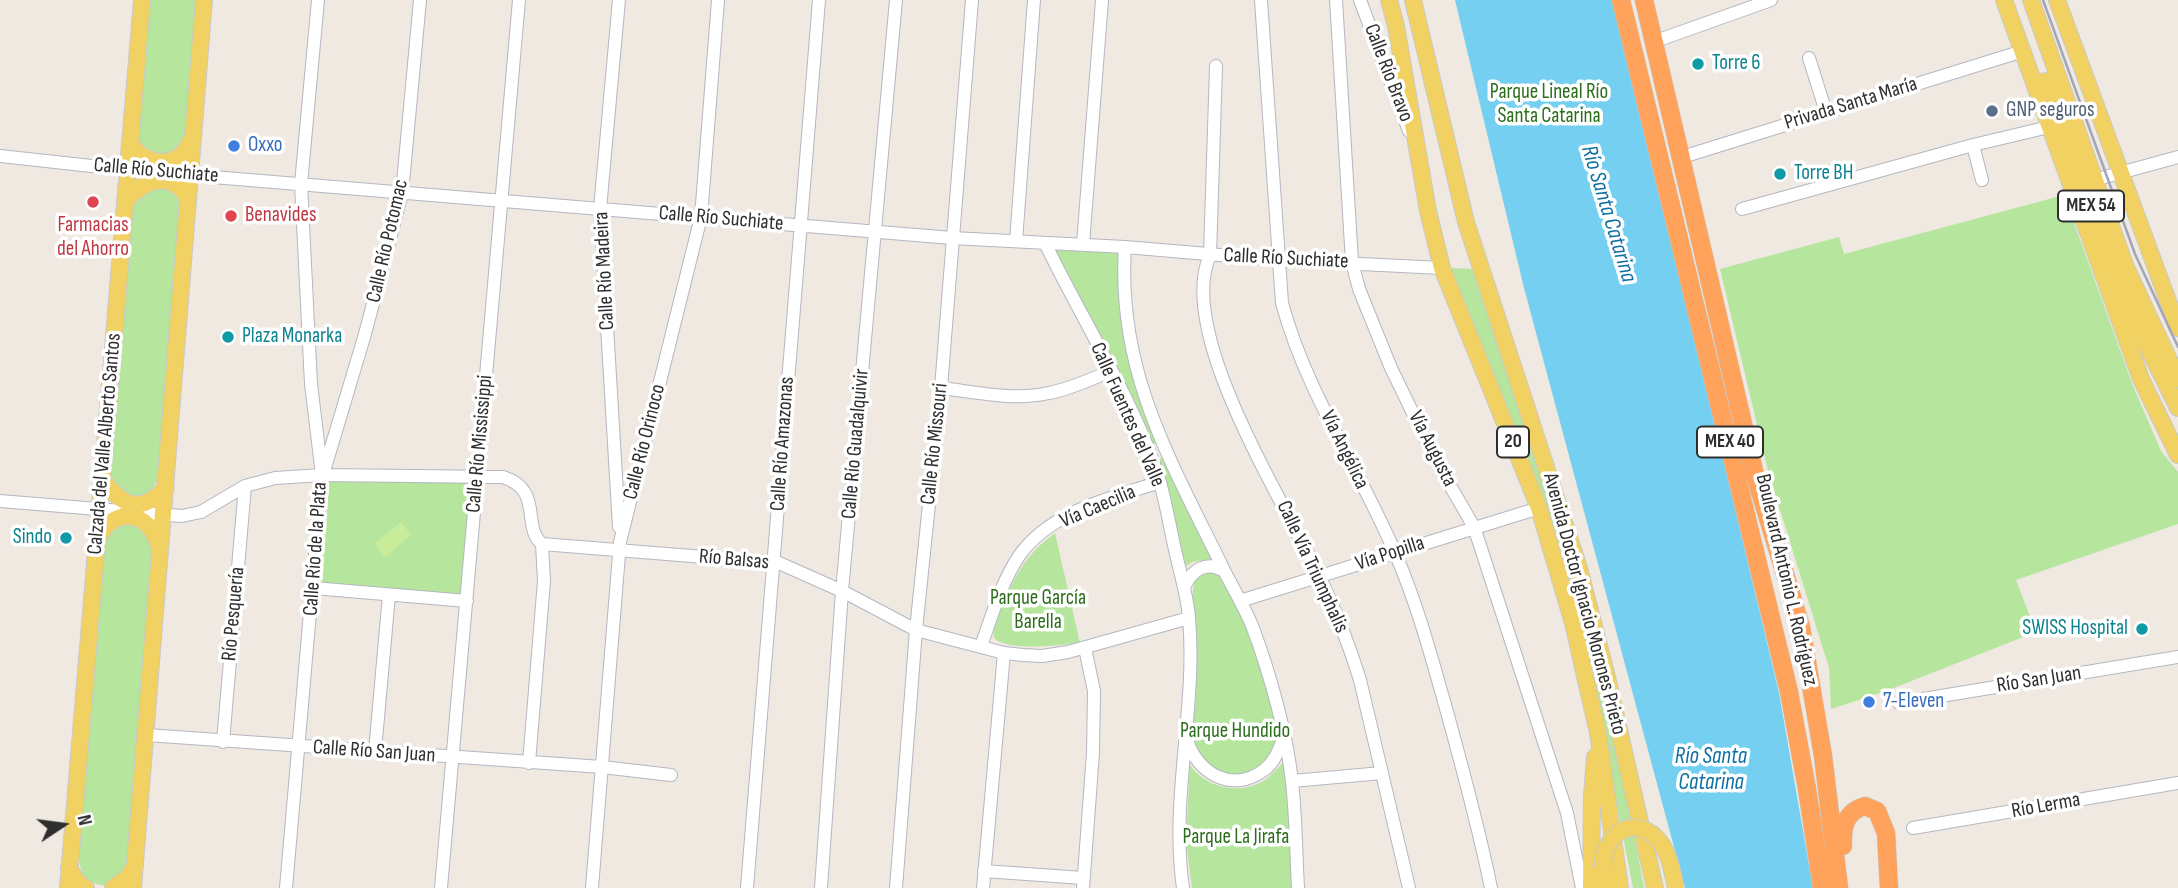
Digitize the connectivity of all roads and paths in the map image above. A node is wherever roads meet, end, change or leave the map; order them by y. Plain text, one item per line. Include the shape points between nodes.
1 (142, 0) edge
2 (204, 0) edge
3 (318, 0) edge
4 (420, 0) edge
5 (519, 0) edge
6 (619, 0) edge
7 (718, 0) edge
8 (818, 0) edge
9 (896, 0) edge
10 (972, 0) edge
11 (1034, 0) edge
12 (1102, 0) edge
13 (1261, 0) edge
14 (1336, 0) edge
15 (1360, 0) edge
16 (1389, 0) edge
17 (1413, 0) edge
18 (1621, 0) edge
19 (1644, 0) edge
20 (1771, 0) edge
21 (2004, 0) edge
22 (2015, 0) edge
23 (2031, 0) edge
24 (2057, 0) edge
25 (1653, 42) junction
26 (2024, 51) junction
27 (1809, 58) dead end
28 (1216, 66) dead end
29 (1826, 112) junction
30 (2049, 127) junction
31 (192, 135) junction
32 (131, 144) junction
33 (1973, 145) junction
34 (1416, 147) junction
35 (0, 156) edge
36 (2178, 157) edge
37 (1679, 158) junction
38 (128, 170) junction
39 (2120, 172) junction
40 (190, 174) junction
41 (1982, 180) dead end
42 (2089, 181) junction
43 (301, 184) junction
44 (402, 193) junction
45 (188, 198) junction
46 (125, 201) junction
47 (501, 201) junction
48 (600, 209) junction
49 (1742, 209) dead end
50 (701, 217) junction
51 (800, 225) junction
52 (877, 232) junction
53 (952, 238) junction
54 (1016, 241) junction
55 (1045, 243) junction
56 (1083, 244) junction
57 (1125, 247) junction
58 (1210, 254) junction
59 (1279, 261) junction
60 (1352, 262) junction
61 (1443, 268) junction
62 (2178, 328) edge
63 (1111, 371) junction
64 (2178, 379) edge
65 (941, 388) junction
66 (2177, 409) edge
67 (314, 422) junction
68 (338, 428) junction
69 (1167, 453) junction
70 (2178, 455) edge
71 (1152, 461) junction
72 (322, 475) junction
73 (477, 476) junction
74 (103, 480) junction
75 (1160, 482) junction
76 (245, 486) junction
77 (166, 487) junction
78 (0, 501) edge
79 (1539, 508) junction
80 (100, 509) junction
81 (163, 514) junction
82 (1474, 527) junction
83 (97, 539) junction
84 (540, 542) junction
85 (620, 546) junction
86 (160, 552) junction
87 (1396, 553) junction
88 (774, 563) junction
89 (1224, 570) junction
90 (1319, 576) junction
91 (1184, 587) junction
92 (313, 588) junction
93 (842, 591) junction
94 (389, 594) junction
95 (467, 601) junction
96 (1240, 601) junction
97 (1189, 618) junction
98 (916, 630) junction
99 (981, 646) junction
100 (1085, 648) junction
101 (1003, 653) junction
102 (2178, 657) edge
103 (1899, 702) dead end
104 (1598, 733) junction
105 (146, 735) junction
106 (1186, 736) junction
107 (1284, 737) junction
108 (223, 742) junction
109 (300, 746) junction
110 (375, 751) junction
111 (451, 757) junction
112 (529, 762) junction
113 (602, 767) junction
114 (1382, 773) junction
115 (671, 775) dead end
116 (1292, 781) junction
117 (2178, 783) edge
118 (1828, 791) junction
119 (1913, 828) dead end
120 (135, 866) junction
121 (69, 868) junction
122 (1610, 868) junction
123 (984, 871) junction
124 (1083, 883) edge
125 (68, 888) edge
126 (86, 888) edge
127 (113, 888) edge
128 (133, 888) edge
129 (286, 888) edge
130 (441, 888) edge
131 (592, 888) edge
132 (747, 888) edge
133 (821, 888) edge
134 (896, 888) edge
135 (983, 888) edge
136 (1183, 888) edge
137 (1298, 888) edge
138 (1409, 888) edge
139 (1491, 888) edge
140 (1582, 888) edge
141 (1591, 888) edge
142 (1598, 888) edge
143 (1604, 888) edge
144 (1621, 888) edge
145 (1655, 888) edge
146 (1675, 888) edge
147 (1822, 888) edge
148 (1842, 888) edge
149 (1892, 888) edge

1 - 32 main road, Calzada del Valle Alberto Santos
2 - 31 main road
3 - 43 street, Calle Río de la Plata
4 - 44 street, Calle Río Potomac
5 - 47 street, Calle Río Mississippi
6 - 48 street, Calle Río Madeira
7 - 50 street, Calle Río Orinoco
8 - 51 street, Calle Río Amazonas
9 - 52 street, Calle Río Guadalquivir
10 - 53 street, Calle Río Missouri
11 - 54 street
12 - 56 street
13 - 59 street, Vía Angélica
14 - 60 street, Vía Augusta
15 - 34 street, Calle Río Bravo
16 - 34 main road, Avenida Doctor Ignacio Morones Prieto / 20
17 - 145 main road, Avenida Doctor Ignacio Morones Prieto / 20 via 1466,222 1579,568
18 - 147 highway, Boulevard Antonio L. Rodríguez / MEX 40 via 1789,692
19 - 25 highway, Boulevard Antonio L. Rodríguez / MEX 40
20 - 25 street
21 - 26 main road
22 - 42 main road, MEX 54
23 - 42 main road, MEX 54
24 - 39 main road
25 - 37 highway, Boulevard Antonio L. Rodríguez / MEX 40
26 - 29 street, Privada Santa María
26 - 30 main road
27 - 29 street
28 - 58 street, Calle Vía Triumphalis
29 - 37 street, Privada Santa María
30 - 33 street
30 - 70 main road via 2141,379
31 - 32 main road via 182,155 160,163 141,157
31 - 40 main road
32 - 38 main road, Calzada del Valle Alberto Santos
33 - 41 street
33 - 49 street
34 - 61 main road, Avenida Doctor Ignacio Morones Prieto / 20
35 - 38 street, Calle Río Suchiate
36 - 39 street
37 - 118 highway, Boulevard Antonio L. Rodríguez / MEX 40 via 1755,475 1801,627
38 - 40 street, Calle Río Suchiate
38 - 46 main road, Calzada del Valle Alberto Santos
39 - 42 street
39 - 62 main road
40 - 43 street, Calle Río Suchiate
40 - 45 main road
42 - 64 main road, MEX 54
42 - 66 main road, MEX 54 via 2134,320
43 - 44 street, Calle Río Suchiate
43 - 67 street, Calle Río de la Plata
44 - 47 street, Calle Río Suchiate
44 - 68 street, Calle Río Potomac
45 - 46 main road via 174,182 160,181 136,189
45 - 77 main road
46 - 74 main road, Calzada del Valle Alberto Santos
47 - 48 street, Calle Río Suchiate
47 - 73 street, Calle Río Mississippi
48 - 50 street, Calle Río Suchiate
48 - 85 street, Calle Río Madeira
50 - 51 street, Calle Río Suchiate
50 - 85 street, Calle Río Orinoco
51 - 52 street, Calle Río Suchiate
51 - 88 street, Calle Río Amazonas
52 - 53 street, Calle Río Suchiate
52 - 93 street, Calle Río Guadalquivir
53 - 54 street, Calle Río Suchiate
53 - 65 street, Calle Río Missouri
54 - 55 street, Calle Río Suchiate
55 - 56 street, Calle Río Suchiate
55 - 63 street, Calle Fuentes del Valle
56 - 57 street, Calle Río Suchiate
57 - 58 street, Calle Río Suchiate
57 - 69 street via 1124,303 1130,344 1144,397
58 - 59 street, Calle Río Suchiate
58 - 90 street, Calle Vía Triumphalis via 1205,265 1205,304 1219,373
59 - 60 street, Calle Río Suchiate
59 - 87 street, Vía Angélica via 1282,303 1300,355
60 - 61 street, Calle Río Suchiate
60 - 82 street, Vía Augusta via 1391,368
61 - 79 main road, Avenida Doctor Ignacio Morones Prieto / 20
63 - 65 street via 1035,396
63 - 71 street, Calle Fuentes del Valle
65 - 98 street, Calle Río Missouri
67 - 68 street via 324,429
67 - 72 street, Calle Río de la Plata
68 - 72 street, Calle Río Potomac
69 - 71 street via 1158,453
69 - 89 street
71 - 75 street, Calle Fuentes del Valle
72 - 73 street
72 - 76 street via 275,478
72 - 92 street, Calle Río de la Plata
73 - 84 street via 517,483 524,491
73 - 95 street, Calle Río Mississippi
74 - 77 main road via 121,501 131,504 151,501
74 - 80 main road, Calzada del Valle Alberto Santos
75 - 91 street, Calle Fuentes del Valle
75 - 99 street, Vía Caecilia via 1081,510 1041,532 1010,571
76 - 81 street via 201,512
76 - 108 street, Río Pesquería
77 - 81 main road
78 - 80 street
79 - 82 street, Vía Popilla
79 - 104 main road, Avenida Doctor Ignacio Morones Prieto / 20 via 1573,623
80 - 81 street
80 - 83 main road, Calzada del Valle Alberto Santos
81 - 86 main road
82 - 87 street, Vía Popilla
82 - 140 street, Vía Augusta via 1567,813
83 - 86 main road via 111,522 136,517 151,526
83 - 121 main road, Calzada del Valle Alberto Santos
84 - 85 street, Río Balsas
84 - 112 street via 544,580
85 - 88 street, Río Balsas
85 - 113 street, Calle Río Orinoco
86 - 105 main road
87 - 90 street, Vía Popilla
87 - 139 street, Vía Angélica via 1430,649
88 - 93 street, Río Balsas
88 - 132 street, Calle Río Amazonas
89 - 91 street via 1211,566 1197,569
89 - 96 street
90 - 96 street, Vía Popilla
90 - 114 street, Calle Vía Triumphalis via 1354,660
91 - 97 street, Calle Fuentes del Valle
92 - 94 street
92 - 109 street, Calle Río de la Plata
93 - 98 street, Río Balsas
93 - 133 street, Calle Río Guadalquivir
94 - 95 street
94 - 110 street
95 - 111 street, Calle Río Mississippi
96 - 107 street via 1264,661
97 - 100 street, Río Balsas
97 - 106 street, Calle Fuentes del Valle
98 - 99 street, Río Balsas
98 - 134 street, Calle Río Missouri
99 - 101 street, Río Balsas
100 - 101 street, Río Balsas via 1042,656
100 - 124 street via 1094,691
101 - 123 street
102 - 103 street, Río San Juan
104 - 122 main road, Avenida Doctor Ignacio Morones Prieto / 20
104 - 141 main road
105 - 108 street, Calle Río San Juan
105 - 120 main road
106 - 107 street via 1191,752 1209,774 1231,780 1264,771
106 - 136 street, Calle Fuentes del Valle via 1179,838
107 - 116 street
108 - 109 street, Calle Río San Juan
109 - 110 street, Calle Río San Juan
109 - 129 street, Calle Río de la Plata
110 - 111 street, Calle Río San Juan
111 - 112 street, Calle Río San Juan
111 - 130 street, Calle Río Mississippi
112 - 113 street, Calle Río San Juan
113 - 115 street, Calle Río San Juan
113 - 131 street, Calle Río Orinoco
114 - 116 street
114 - 138 street, Calle Vía Triumphalis
116 - 137 street
117 - 119 street, Río Lerma
118 - 148 highway, Boulevard Antonio L. Rodríguez / MEX 40
118 - 149 highway via 1839,801 1871,801 1887,813 1892,830
120 - 127 main road
120 - 128 main road
121 - 125 main road, Calzada del Valle Alberto Santos
121 - 126 main road
122 - 142 main road
122 - 143 main road
122 - 144 main road, Avenida Doctor Ignacio Morones Prieto / 20
122 - 146 main road, bridge via 1604,849 1610,839 1623,830 1643,829 1665,848
123 - 124 street
123 - 135 street
148 - 149 highway via 1844,825 1853,811 1866,806 1877,811 1884,825

